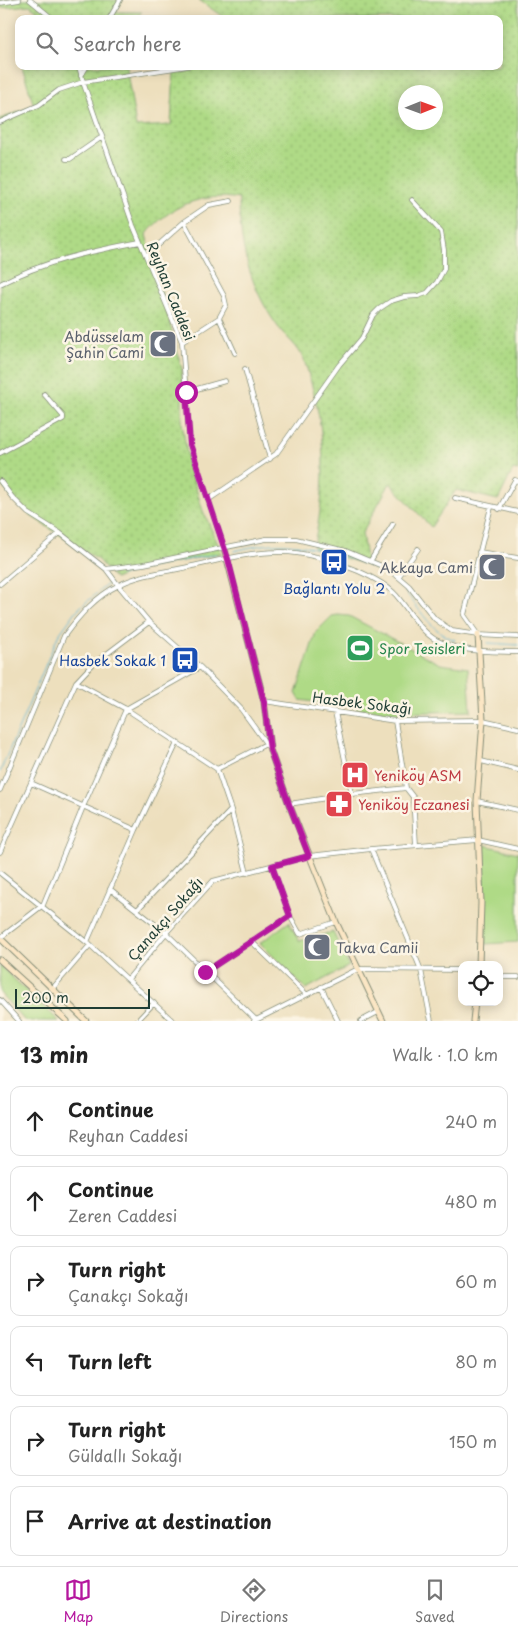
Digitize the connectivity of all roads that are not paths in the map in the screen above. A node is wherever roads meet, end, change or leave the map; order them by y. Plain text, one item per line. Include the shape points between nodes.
1 (19, 0) edge
2 (30, 0) edge
3 (120, 0) edge
4 (0, 3) edge
5 (48, 15) edge
6 (111, 15) edge
7 (80, 70) edge
8 (85, 70) edge
9 (155, 70) edge
10 (82, 79) junction
11 (0, 122) edge
12 (102, 137) junction
13 (66, 159) dead end
14 (412, 200) dead end
15 (231, 201) dead end
16 (184, 222) junction
17 (140, 242) junction
18 (146, 256) junction
19 (0, 284) edge
20 (219, 318) junction
21 (182, 342) junction
22 (235, 353) dead end
23 (245, 369) dead end
24 (225, 381) dead end
25 (186, 392) junction
26 (44, 394) dead end
27 (0, 453) edge
28 (270, 459) junction
29 (0, 481) edge
30 (518, 481) edge
31 (456, 498) dead end
32 (208, 500) junction
33 (491, 507) junction
34 (499, 509) junction
35 (518, 512) edge
36 (393, 524) dead end
37 (60, 533) junction
38 (224, 547) junction
39 (418, 549) dead end
40 (479, 552) junction
41 (518, 558) edge
42 (228, 559) junction
43 (371, 560) junction
44 (106, 569) junction
45 (399, 576) junction
46 (0, 581) edge
47 (118, 585) junction
48 (149, 622) junction
49 (478, 636) junction
50 (518, 637) edge
51 (478, 650) junction
52 (518, 652) edge
53 (200, 667) junction
54 (76, 682) junction
55 (264, 702) junction
56 (126, 709) junction
57 (335, 712) junction
58 (482, 720) junction
59 (395, 721) junction
60 (518, 728) edge
61 (178, 743) junction
62 (266, 744) junction
63 (270, 750) junction
64 (481, 761) junction
65 (217, 769) junction
66 (518, 770) edge
67 (31, 783) junction
68 (406, 788) junction
69 (0, 790) edge
70 (352, 794) junction
71 (478, 801) junction
72 (289, 804) junction
73 (83, 807) junction
74 (232, 810) junction
75 (518, 810) edge
76 (136, 830) junction
77 (478, 840) junction
78 (416, 845) junction
79 (371, 849) junction
80 (518, 849) edge
81 (0, 852) edge
82 (309, 856) junction
83 (272, 866) junction
84 (0, 873) edge
85 (247, 873) junction
86 (110, 888) junction
87 (42, 906) junction
88 (136, 910) junction
89 (290, 916) junction
90 (336, 922) junction
91 (166, 933) junction
92 (0, 938) edge
93 (251, 941) junction
94 (89, 943) junction
95 (0, 960) edge
96 (479, 961) edge
97 (358, 970) junction
98 (421, 970) junction
99 (458, 970) edge
100 (205, 972) junction
101 (503, 977) edge
102 (518, 977) edge
103 (128, 979) junction
104 (321, 987) junction
105 (52, 989) junction
106 (306, 994) junction
107 (0, 1000) edge
108 (154, 1003) junction
109 (475, 1006) edge
110 (378, 1012) junction
111 (264, 1016) junction
112 (255, 1020) edge
113 (19, 1021) edge
114 (67, 1021) edge
115 (86, 1021) edge
116 (137, 1021) edge
117 (173, 1021) edge
118 (267, 1021) edge
119 (338, 1021) edge
120 (360, 1021) edge
121 (383, 1021) edge
122 (431, 1021) edge
123 (473, 1021) edge

1 - 4 street
2 - 5 street
3 - 6 street
7 - 10 street, Reyhan Caddesi
8 - 10 street
9 - 10 street
10 - 11 street via 39,105
10 - 12 street, Reyhan Caddesi
12 - 13 street
12 - 17 street, Reyhan Caddesi
14 - 28 street via 441,232 443,273 427,294 391,301 373,315 362,338
15 - 16 street via 209,206
16 - 18 street
16 - 20 street via 224,296 226,305
17 - 18 street, Reyhan Caddesi
17 - 19 street via 52,262
18 - 21 street, Reyhan Caddesi
20 - 21 street
20 - 22 street
21 - 25 street, Reyhan Caddesi
23 - 28 street
24 - 25 street
25 - 32 street, Reyhan Caddesi via 190,444
26 - 27 street via 63,420
28 - 32 street
29 - 37 street via 28,513
30 - 34 street via 515,480
31 - 33 street
32 - 38 street, Reyhan Caddesi
33 - 34 street
33 - 40 street
34 - 35 street
36 - 43 street
37 - 44 street
37 - 46 street
38 - 42 street
38 - 43 street via 266,539 290,539
38 - 44 street
39 - 45 street
40 - 41 street
40 - 49 street via 464,615
42 - 47 street
42 - 51 street via 293,552 334,562 386,586 396,594 421,628 436,640
42 - 55 street
43 - 45 street
44 - 47 street
45 - 49 street via 444,626 456,633
47 - 48 street
47 - 69 street via 93,602 64,636
48 - 53 street
48 - 54 street via 92,665
49 - 50 street
49 - 51 street
51 - 52 street
51 - 58 street
53 - 56 street
53 - 62 street via 242,709
54 - 56 street
54 - 67 street
55 - 57 street, Hasbek Sokağı
55 - 63 street
56 - 61 street
56 - 73 street
57 - 59 street, Hasbek Sokağı
57 - 70 street
58 - 59 street, Hasbek Sokağı
58 - 60 street, Hasbek Sokağı
58 - 64 street
59 - 68 street
61 - 65 street
61 - 76 street
62 - 63 street
62 - 65 street
63 - 72 street
64 - 66 street
64 - 71 street
65 - 74 street
67 - 73 street
67 - 81 street
68 - 70 street
68 - 78 street via 413,798
70 - 72 street
71 - 75 street
71 - 77 street
72 - 82 street
73 - 76 street
73 - 87 street
74 - 85 street
74 - 88 street
76 - 86 street
77 - 78 street, Çanakçı Sokağı
77 - 80 street, Çanakçı Sokağı
77 - 96 street
78 - 79 street, Çanakçı Sokağı
79 - 82 street, Çanakçı Sokağı
79 - 98 street
82 - 83 street, Çanakçı Sokağı
82 - 90 street
83 - 85 street, Çanakçı Sokağı
83 - 89 street
84 - 87 street
85 - 91 street, Çanakçı Sokağı via 213,881
86 - 88 street
86 - 94 street
87 - 92 street
87 - 94 street
88 - 91 street
89 - 90 street via 300,934
89 - 93 street
90 - 97 street
91 - 100 street
91 - 103 street, Çanakçı Sokağı
92 - 105 street
93 - 100 street
93 - 106 street
94 - 103 street
94 - 105 street
95 - 114 street
97 - 98 street
97 - 104 street
97 - 110 street
98 - 99 street
98 - 122 street
100 - 112 street
101 - 102 street
103 - 108 street
104 - 106 street
104 - 119 street
105 - 115 street
106 - 111 street
107 - 113 street
108 - 116 street
108 - 117 street
109 - 123 street
110 - 120 street
110 - 121 street
111 - 112 street
111 - 118 street

